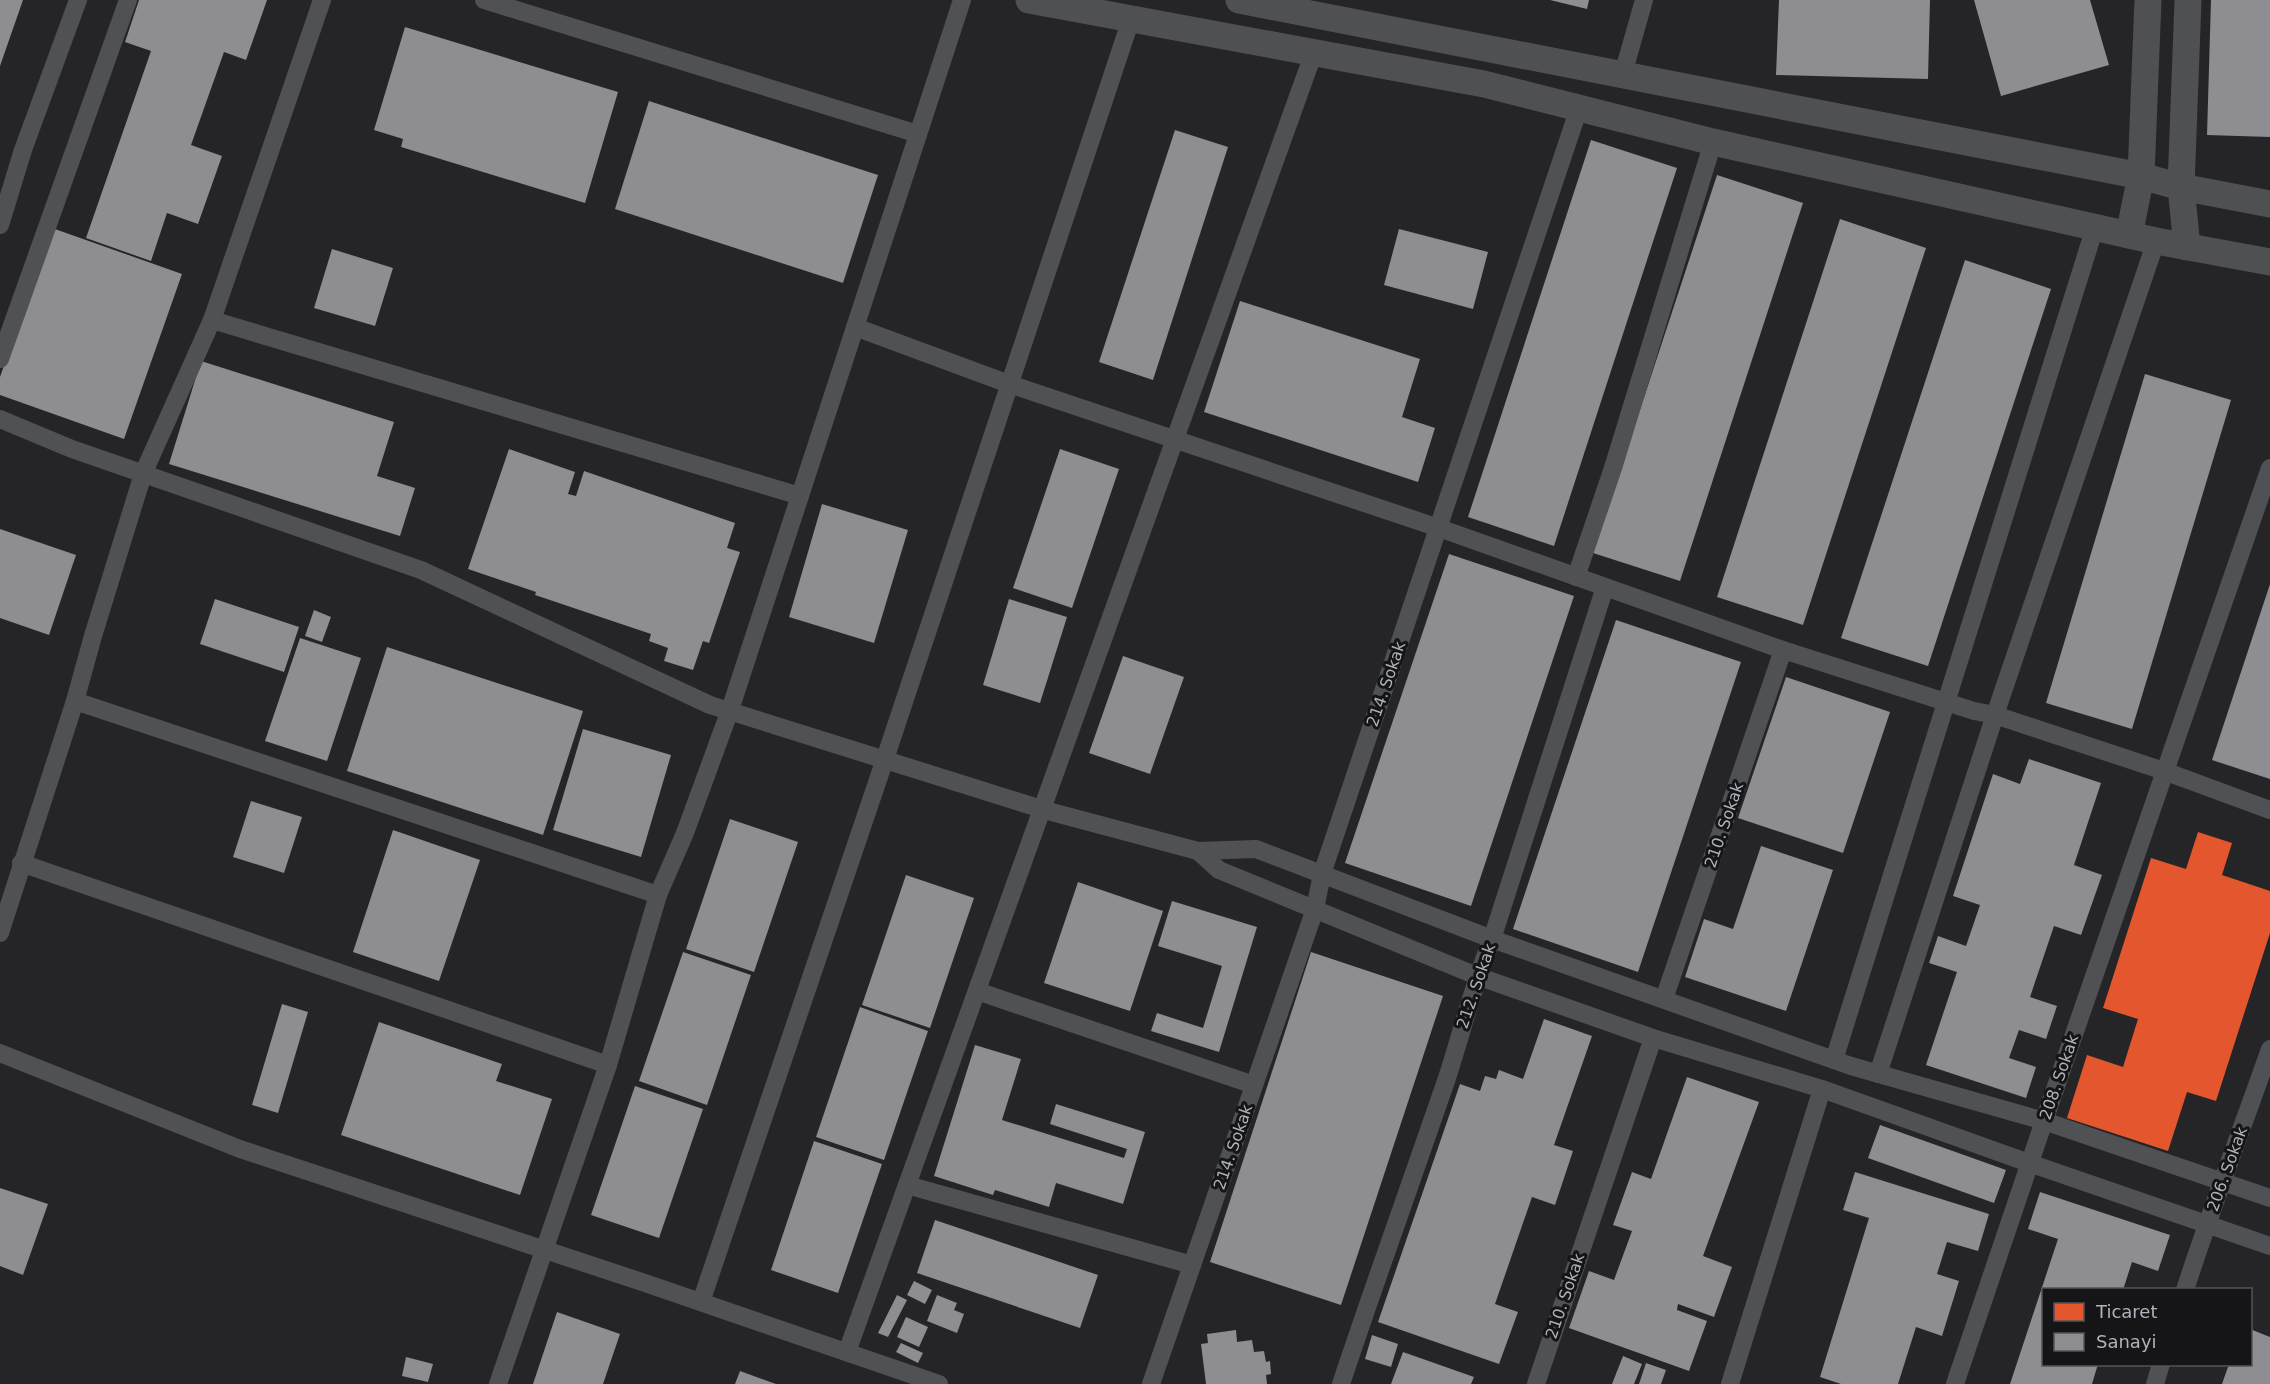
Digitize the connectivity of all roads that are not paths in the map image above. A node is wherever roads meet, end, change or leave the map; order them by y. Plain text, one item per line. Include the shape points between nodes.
1 (78, 0) edge
2 (128, 0) edge
3 (322, 0) edge
4 (484, 0) edge
5 (962, 0) edge
6 (1029, 0) edge
7 (1239, 0) edge
8 (1644, 0) edge
9 (2148, 0) edge
10 (2188, 0) edge
11 (1131, 19) junction
12 (1314, 52) junction
13 (1623, 74) junction
14 (1580, 108) junction
15 (918, 134) junction
16 (1713, 142) junction
17 (2141, 176) junction
18 (2181, 187) junction
19 (2270, 204) edge
20 (0, 225) edge
21 (2095, 227) junction
22 (2129, 235) junction
23 (2156, 241) junction
24 (2187, 247) junction
25 (2270, 262) edge
26 (212, 320) junction
27 (855, 327) junction
28 (0, 359) edge
29 (1010, 384) junction
30 (0, 419) edge
31 (1175, 440) junction
32 (2270, 468) edge
33 (143, 474) junction
34 (800, 496) junction
35 (1439, 528) junction
36 (1576, 577) junction
37 (1605, 587) junction
38 (1783, 650) junction
39 (75, 701) junction
40 (1947, 702) junction
41 (730, 710) junction
42 (1995, 715) junction
43 (885, 759) junction
44 (2164, 771) junction
45 (1042, 809) junction
46 (2270, 810) edge
47 (1198, 850) junction
48 (21, 863) junction
49 (1322, 874) junction
50 (658, 896) junction
51 (1315, 909) junction
52 (0, 933) edge
53 (1492, 939) junction
54 (1477, 976) junction
55 (977, 992) junction
56 (1664, 999) junction
57 (1653, 1038) junction
58 (2270, 1049) edge
59 (0, 1053) edge
60 (1834, 1060) junction
61 (608, 1065) junction
62 (1878, 1074) junction
63 (1254, 1085) junction
64 (1822, 1089) junction
65 (2043, 1121) junction
66 (2029, 1163) junction
67 (2224, 1182) junction
68 (907, 1185) junction
69 (2270, 1198) edge
70 (2206, 1224) junction
71 (2270, 1246) edge
72 (544, 1250) junction
73 (1192, 1265) junction
74 (2186, 1288) edge
75 (701, 1302) junction
76 (847, 1352) junction
77 (2161, 1366) edge
78 (498, 1384) edge
79 (939, 1384) edge
80 (1151, 1384) edge
81 (1341, 1384) edge
82 (1536, 1384) edge
83 (1730, 1384) edge
84 (1955, 1384) edge
85 (2155, 1384) edge

1 - 20 street
2 - 28 street
3 - 26 street
4 - 15 street
5 - 15 street
6 - 11 main road
7 - 13 main road
8 - 13 street
9 - 17 main road
10 - 18 main road
11 - 12 main road
11 - 29 street
12 - 14 main road via 1484,84
12 - 31 street
13 - 17 main road
14 - 16 main road
14 - 35 street, 214. Sokak
15 - 27 street
16 - 21 main road
16 - 36 street
17 - 18 main road
17 - 22 main road
18 - 19 main road
18 - 24 main road
21 - 22 main road
21 - 40 street
22 - 23 main road
23 - 24 main road
23 - 42 street
24 - 25 main road
26 - 33 street
26 - 34 street
27 - 29 street
27 - 34 street
29 - 31 street
29 - 43 street
30 - 33 street
31 - 35 street
31 - 45 street
32 - 44 street, 208. Sokak
33 - 39 street
33 - 41 street via 421,570 710,705
34 - 41 street
35 - 36 street
35 - 49 street, 214. Sokak
36 - 37 street
37 - 38 street
37 - 53 street, 212. Sokak
38 - 40 street
38 - 56 street, 210. Sokak
39 - 48 street
39 - 50 street
40 - 42 street
40 - 60 street
41 - 43 street
41 - 50 street
42 - 44 street
42 - 62 street
43 - 45 street
43 - 75 street
44 - 46 street
44 - 65 street, 208. Sokak
45 - 47 street
45 - 55 street
47 - 49 street via 1256,849
47 - 51 street via 1219,870
48 - 52 street
48 - 61 street
49 - 51 street, 214. Sokak
49 - 53 street
50 - 61 street
51 - 54 street
51 - 63 street, 214. Sokak
53 - 54 street, 212. Sokak
53 - 56 street
54 - 57 street
54 - 81 street, 212. Sokak via 1447,1076
55 - 63 street
55 - 68 street
56 - 60 street
57 - 64 street
57 - 82 street, 210. Sokak
58 - 67 street, 206. Sokak
59 - 72 street via 240,1149
60 - 62 street
61 - 72 street
62 - 65 street
63 - 73 street, 214. Sokak
64 - 66 street
64 - 83 street
65 - 66 street, 208. Sokak
65 - 67 street
66 - 70 street
66 - 84 street, 208. Sokak
67 - 69 street
67 - 70 street, 206. Sokak
68 - 73 street
68 - 76 street
70 - 71 street
70 - 74 street, 206. Sokak
72 - 75 street
72 - 78 street
73 - 80 street, 214. Sokak
75 - 76 street
76 - 79 street
77 - 85 street

